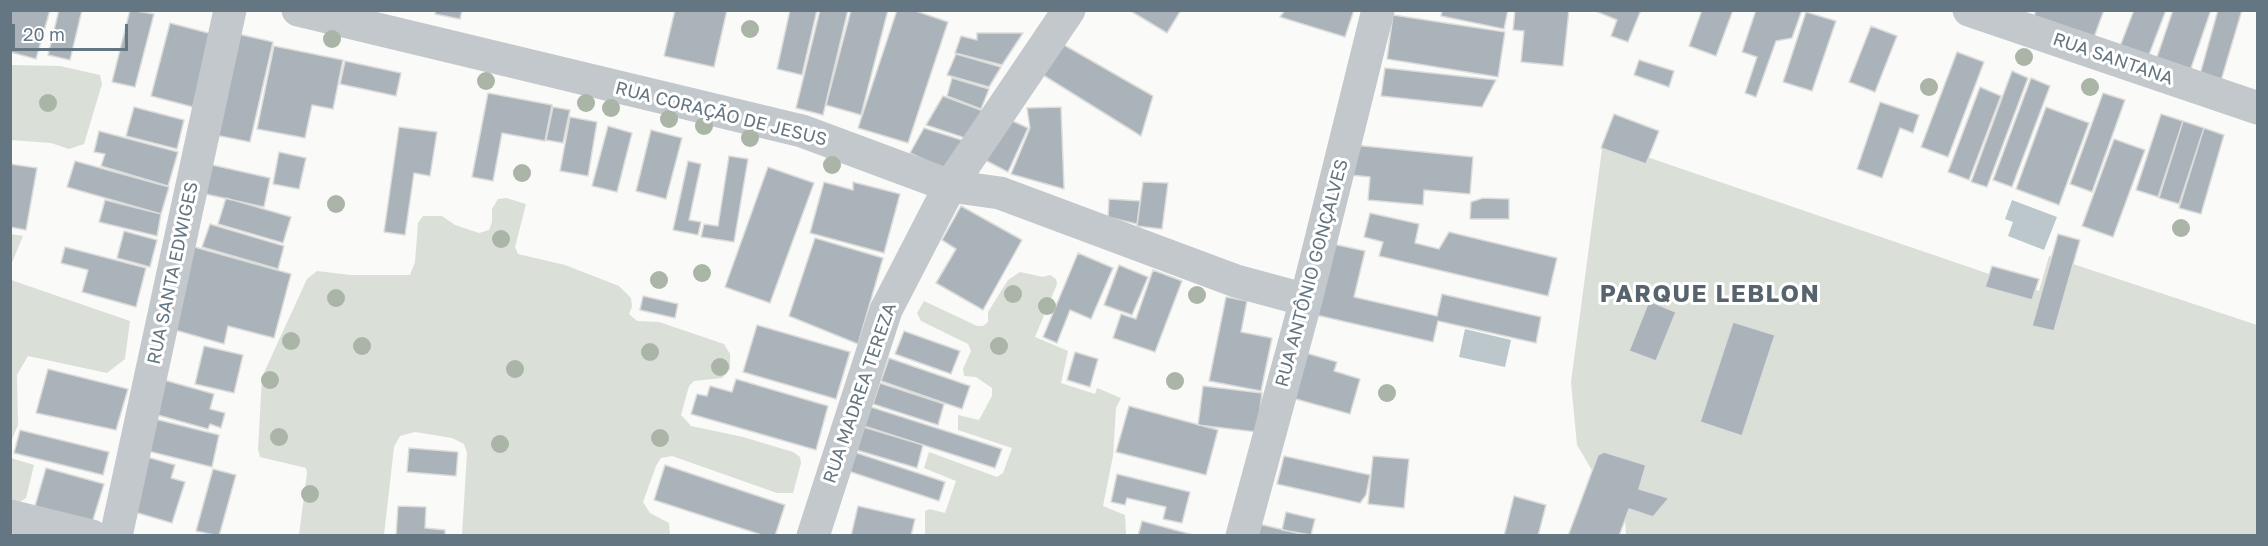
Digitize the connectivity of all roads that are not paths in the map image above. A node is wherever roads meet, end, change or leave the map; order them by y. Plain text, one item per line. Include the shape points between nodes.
1 (230, 10) edge
2 (298, 10) edge
3 (1069, 10) edge
4 (1378, 10) edge
5 (1969, 10) edge
6 (2258, 108) edge
7 (950, 186) junction
8 (1306, 300) junction
9 (10, 516) edge
10 (92, 536) edge
11 (116, 536) edge
12 (813, 536) edge
13 (1242, 536) edge

1 - 11 street, RUA SANTA EDWIGES
2 - 7 street, RUA CORAÇÃO DE JESUS via 802,131
3 - 7 street, RUA MADREA TEREZA
4 - 8 street, RUA ANTÔNIO GONÇALVES
5 - 6 street, RUA SANTANA
7 - 8 street, RUA CORAÇÃO DE JESUS via 1000,193 1236,281
7 - 12 street, RUA MADREA TEREZA via 886,310
8 - 13 street, RUA ANTÔNIO GONÇALVES
9 - 10 street

